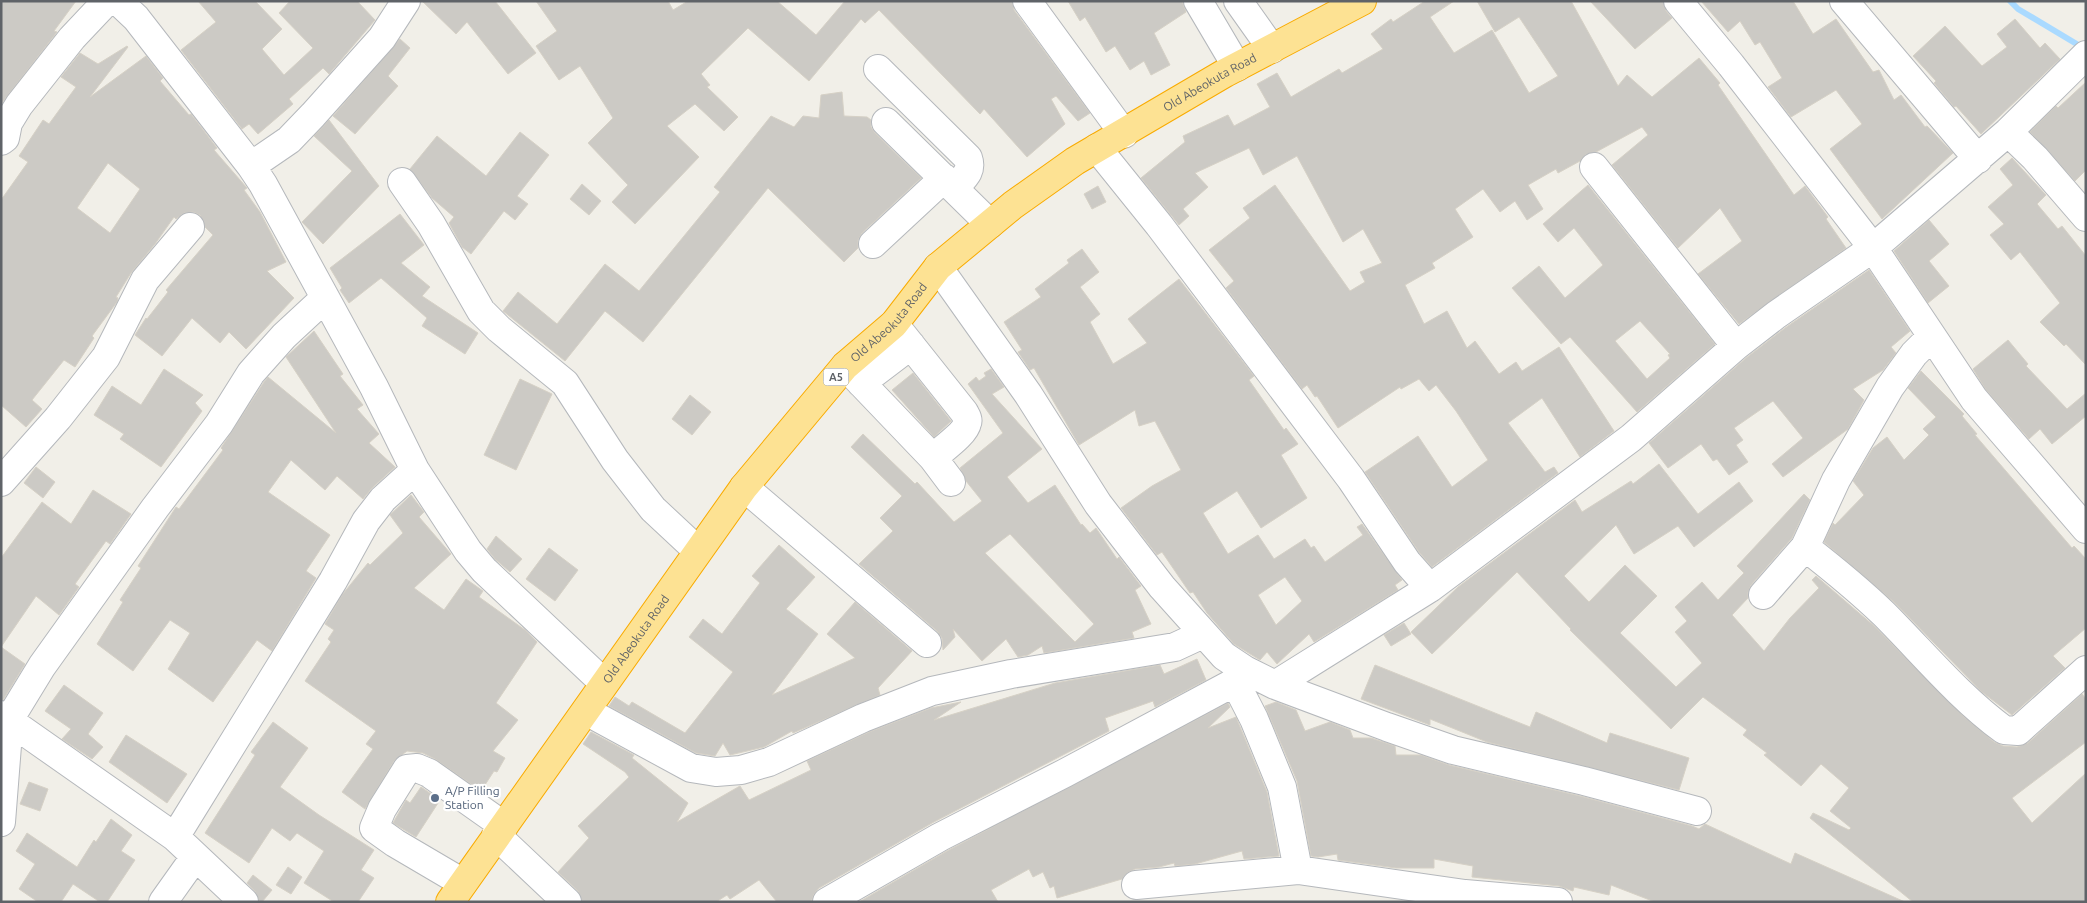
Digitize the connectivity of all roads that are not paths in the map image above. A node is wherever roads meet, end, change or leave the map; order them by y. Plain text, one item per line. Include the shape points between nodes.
1 (107, 1) edge
2 (118, 1) edge
3 (406, 1) edge
4 (1027, 1) edge
5 (1198, 1) edge
6 (1362, 1) edge
7 (1678, 1) edge
8 (1844, 1) edge
9 (1241, 6) edge
10 (1216, 30) junction
11 (1272, 49) junction
12 (2080, 59) edge
13 (1237, 67) junction
14 (878, 69) dead end
15 (923, 113) junction
16 (2008, 132) junction
17 (1124, 134) junction
18 (1, 141) edge
19 (1097, 148) junction
20 (1978, 159) junction
21 (251, 166) junction
22 (1594, 167) dead end
23 (402, 182) dead end
24 (949, 183) junction
25 (2086, 217) edge
26 (990, 224) junction
27 (190, 227) dead end
28 (873, 244) dead end
29 (1873, 248) junction
30 (938, 267) junction
31 (325, 298) junction
32 (894, 324) junction
33 (1931, 337) junction
34 (911, 345) junction
35 (1736, 346) junction
36 (853, 375) junction
37 (933, 458) junction
38 (415, 470) junction
39 (1, 482) edge
40 (951, 482) dead end
41 (744, 487) junction
42 (2086, 529) edge
43 (1805, 548) junction
44 (698, 551) junction
45 (1430, 588) junction
46 (1763, 595) dead end
47 (1203, 634) junction
48 (927, 643) dead end
49 (2086, 670) edge
50 (1240, 676) junction
51 (604, 684) junction
52 (1275, 685) junction
53 (586, 711) junction
54 (5, 717) edge
55 (1697, 811) dead end
56 (1, 822) edge
57 (500, 831) junction
58 (175, 837) junction
59 (195, 857) junction
60 (1298, 870) junction
61 (1136, 885) dead end
62 (456, 892) edge
63 (1463, 898) edge
64 (163, 902) edge
65 (244, 902) edge
66 (567, 902) edge
67 (827, 902) edge
68 (1558, 902) edge

1 - 18 street via 72,38 19,105
2 - 21 street via 136,18
3 - 21 street via 382,38 313,115 289,140
4 - 17 street
5 - 10 street
6 - 11 highway, Old Abeokuta Road / A5
7 - 29 street
8 - 20 street
9 - 10 street
9 - 11 street
10 - 13 street
11 - 13 highway, Old Abeokuta Road / A5
12 - 16 street
13 - 17 highway, Old Abeokuta Road / A5
14 - 15 street
15 - 24 street via 968,158 969,172
15 - 24 street via 893,129
16 - 20 street
16 - 25 street
17 - 19 highway, Old Abeokuta Road / A5
19 - 26 highway, Old Abeokuta Road / A5 via 1020,199
19 - 45 street via 1159,225 1351,479 1407,562
20 - 29 street
21 - 31 street
22 - 35 street
23 - 44 street via 431,224 481,311 565,384 615,460 648,502
24 - 26 street
24 - 28 street
26 - 30 highway, Old Abeokuta Road / A5
27 - 39 street via 145,280 106,357
29 - 33 street
29 - 35 street
30 - 32 highway, Old Abeokuta Road / A5
30 - 47 street via 1028,394 1098,504
31 - 38 street
31 - 54 street via 251,373 219,424
32 - 34 street
32 - 36 highway, Old Abeokuta Road / A5
33 - 42 street via 1974,399
33 - 43 street via 1890,387 1836,480
34 - 36 street
34 - 37 street via 968,419 960,433
35 - 45 street via 1631,438
36 - 37 street
36 - 41 highway, Old Abeokuta Road / A5
37 - 40 street
38 - 51 street via 484,570
38 - 58 street via 383,499 366,521 333,581
41 - 44 highway, Old Abeokuta Road / A5
41 - 48 street
43 - 46 street
43 - 49 street via 1883,613 1933,666 2004,730 2018,731
44 - 51 highway, Old Abeokuta Road / A5
45 - 52 street
47 - 50 street
47 - 53 street via 1175,647 1011,674 932,691 863,718 769,762 741,770 716,772 691,768
50 - 52 street
50 - 60 street via 1282,787
50 - 67 street via 1065,773 940,836
51 - 53 highway, Old Abeokuta Road / A5
52 - 55 street via 1453,750
53 - 57 highway, Old Abeokuta Road / A5
54 - 56 street
54 - 58 street
57 - 62 highway, Old Abeokuta Road / A5
57 - 62 street via 429,773 417,768 407,769 382,808 374,828
57 - 66 street
58 - 59 street
59 - 64 street
59 - 65 street
60 - 61 street
60 - 63 street
63 - 68 street

